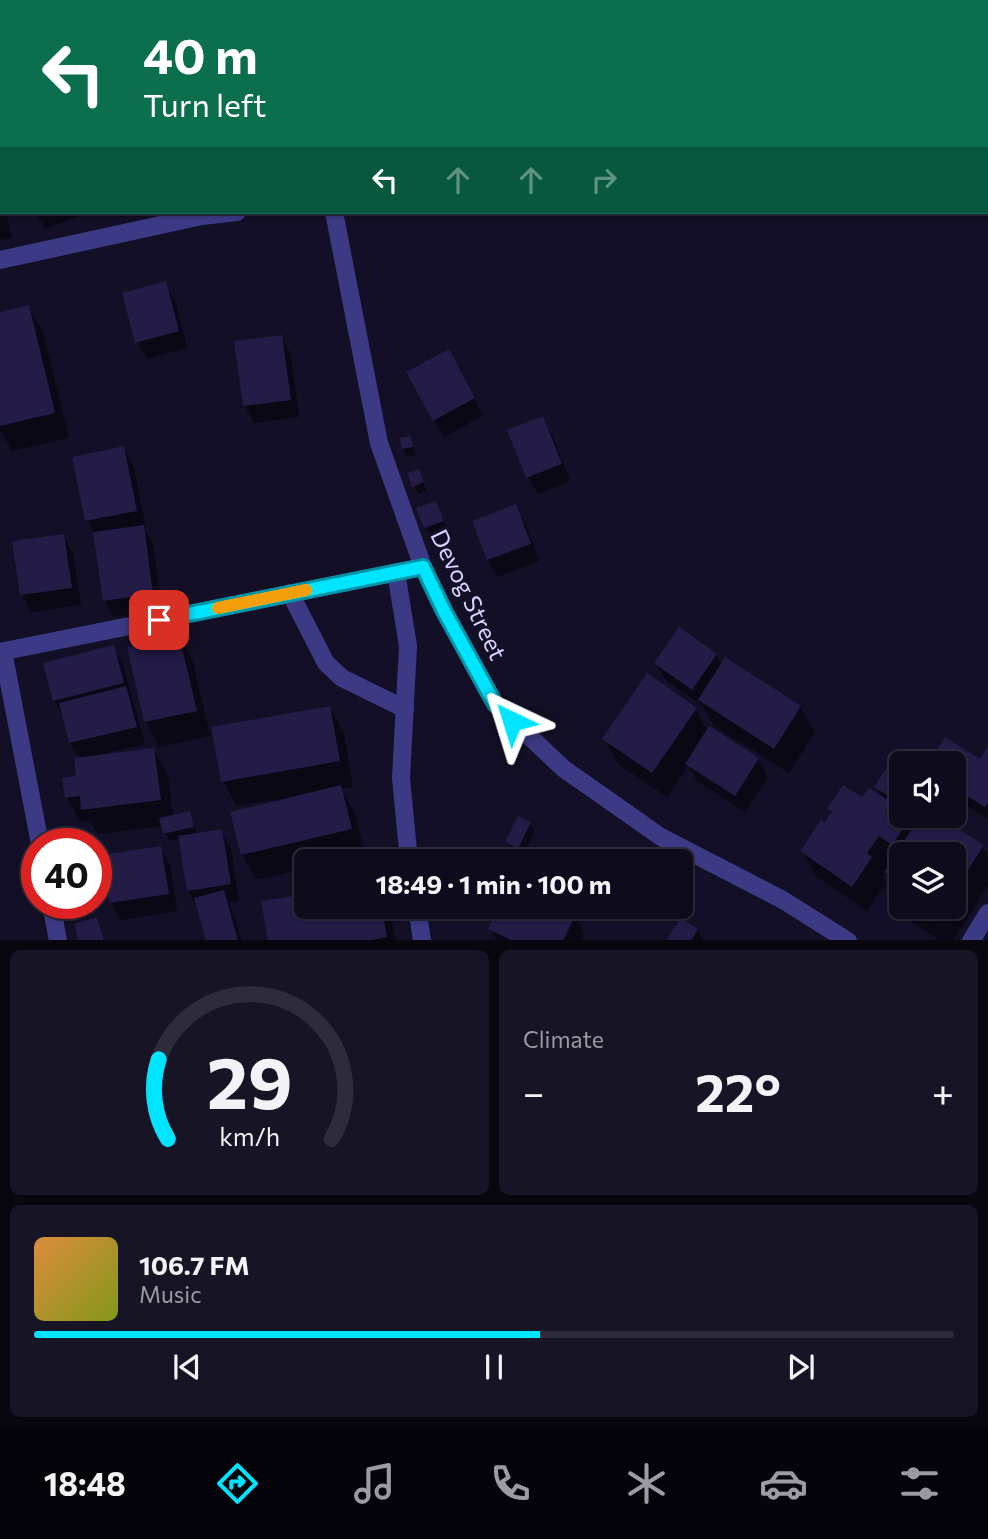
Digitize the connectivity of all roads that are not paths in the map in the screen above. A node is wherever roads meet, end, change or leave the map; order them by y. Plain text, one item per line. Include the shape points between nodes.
1 (220, 214) edge
2 (334, 214) edge
3 (0, 260) edge
4 (423, 567) junction
5 (396, 572) junction
6 (290, 593) junction
7 (1, 651) edge
8 (405, 709) junction
9 (37, 828) edge
10 (408, 849) edge
11 (988, 914) edge
12 (54, 919) edge
13 (419, 919) edge
14 (58, 940) edge
15 (422, 940) edge
16 (848, 940) edge
17 (971, 940) edge

1 - 3 street
2 - 4 street, Devog Street via 379,443
4 - 5 street
4 - 16 street, Devog Street via 495,704 564,769 661,837 783,900
5 - 6 street
5 - 8 street via 408,646
6 - 7 street
6 - 8 street via 326,663 342,678
7 - 9 street
8 - 10 street via 401,778
11 - 17 street
12 - 14 street
13 - 15 street

